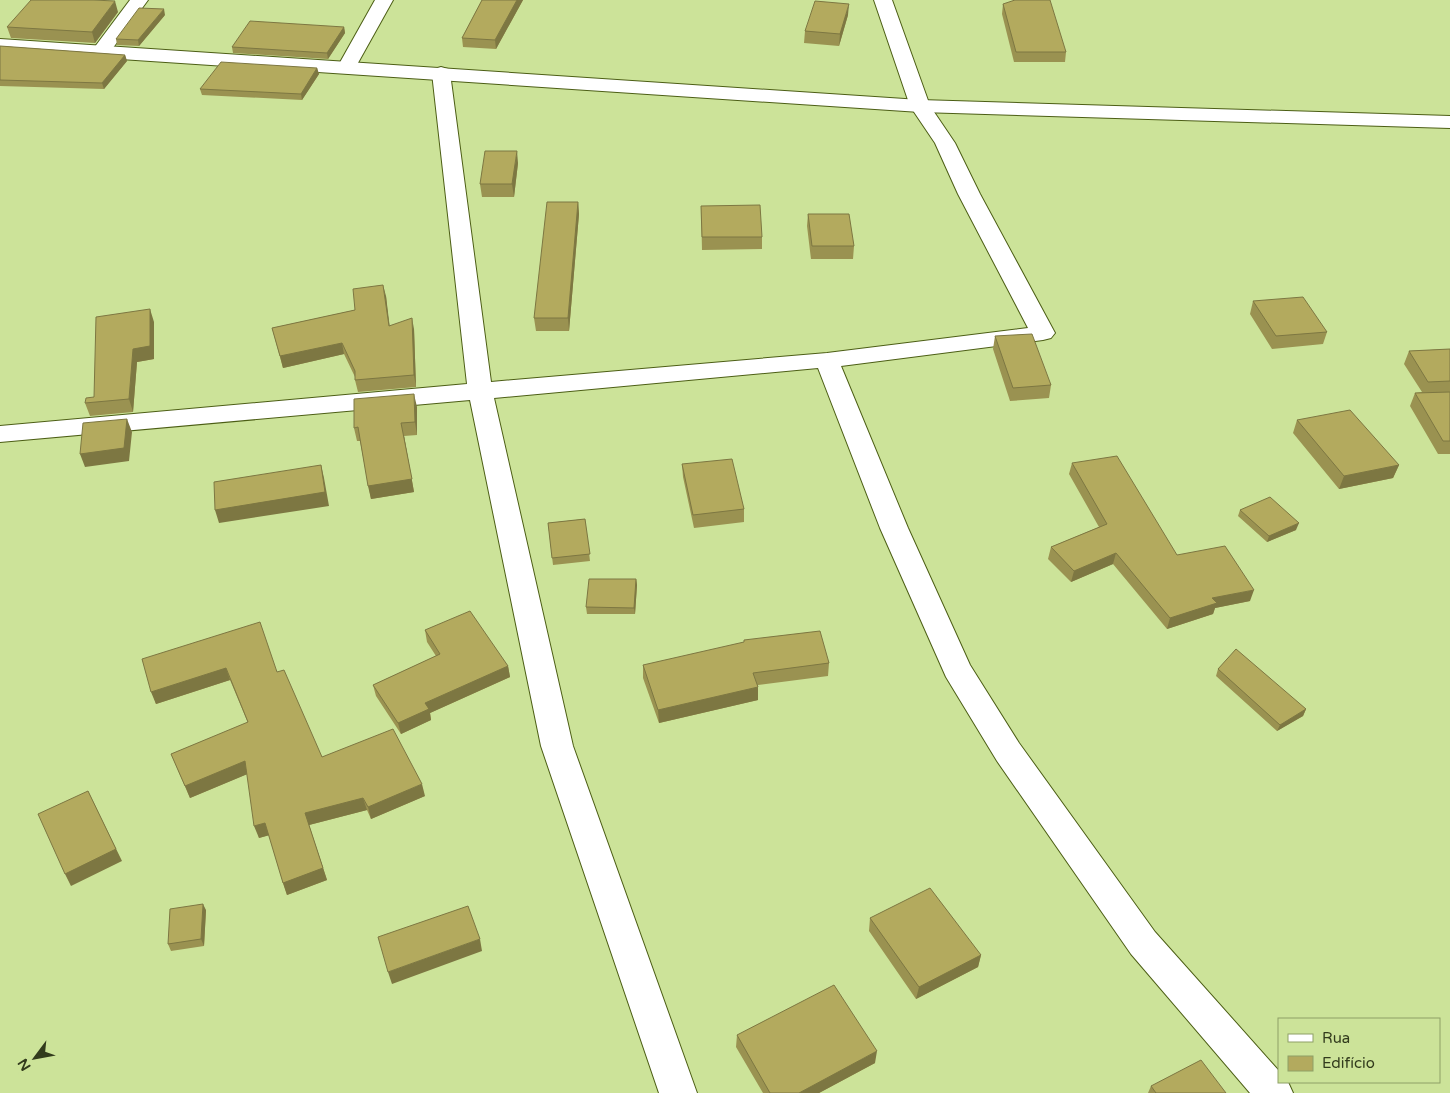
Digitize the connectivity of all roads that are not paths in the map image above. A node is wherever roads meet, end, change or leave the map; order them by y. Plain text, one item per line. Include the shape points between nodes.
1 (139, 0) edge
2 (384, 0) edge
3 (884, 0) edge
4 (0, 45) edge
5 (100, 52) junction
6 (347, 66) junction
7 (441, 73) junction
8 (920, 106) junction
9 (1450, 122) edge
10 (827, 360) junction
11 (480, 389) junction
12 (0, 434) edge
13 (678, 1093) edge
14 (1274, 1093) edge

1 - 5 street
2 - 6 street
3 - 8 street
4 - 5 street
5 - 6 street
6 - 7 street
7 - 8 street
7 - 11 street
8 - 9 street
8 - 10 street via 945,143 1043,333
10 - 11 street
10 - 14 street via 894,528 962,677 1008,752 1143,943
11 - 12 street
11 - 13 street via 557,746

